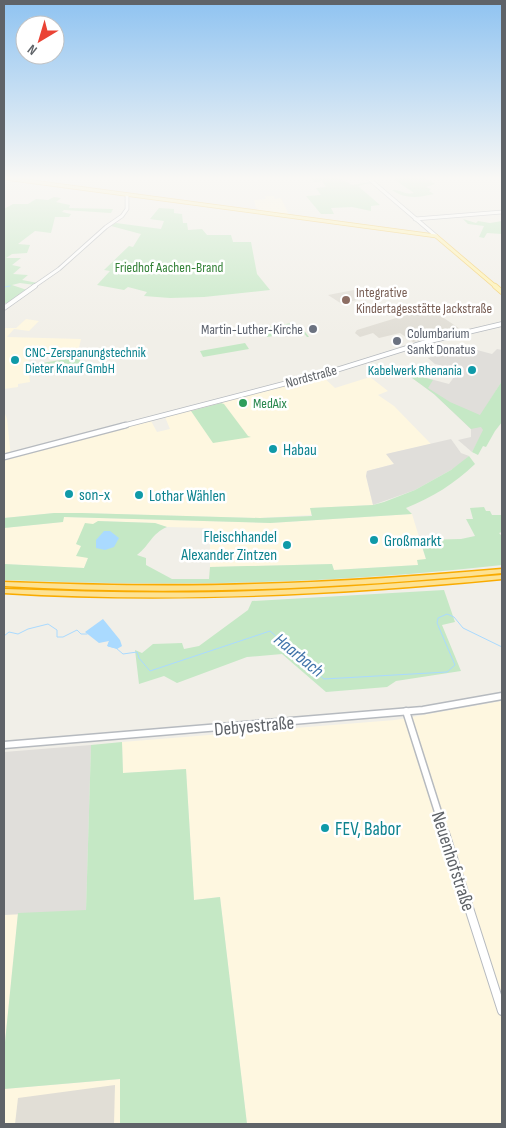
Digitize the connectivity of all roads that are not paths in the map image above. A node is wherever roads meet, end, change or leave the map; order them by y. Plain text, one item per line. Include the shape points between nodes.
1 (103, 231) edge
2 (397, 231) edge
3 (427, 231) edge
4 (429, 231) edge
5 (422, 234) junction
6 (436, 236) junction
7 (502, 292) edge
8 (4, 308) edge
9 (502, 324) edge
10 (4, 458) edge
11 (502, 571) edge
12 (502, 577) edge
13 (4, 584) edge
14 (4, 591) edge
15 (106, 591) junction
16 (126, 591) junction
17 (502, 696) edge
18 (406, 711) junction
19 (4, 745) edge
20 (502, 1011) edge

1 - 8 street via 59,269
2 - 5 main road
3 - 5 main road
4 - 6 street
5 - 6 main road
6 - 7 main road
9 - 10 street, Nordstraße
11 - 16 highway via 316,585
12 - 16 highway via 317,591
13 - 15 highway
14 - 15 highway
15 - 16 highway
17 - 18 street, Debyestraße
18 - 19 street, Debyestraße
18 - 20 street, Neuenhofstraße

